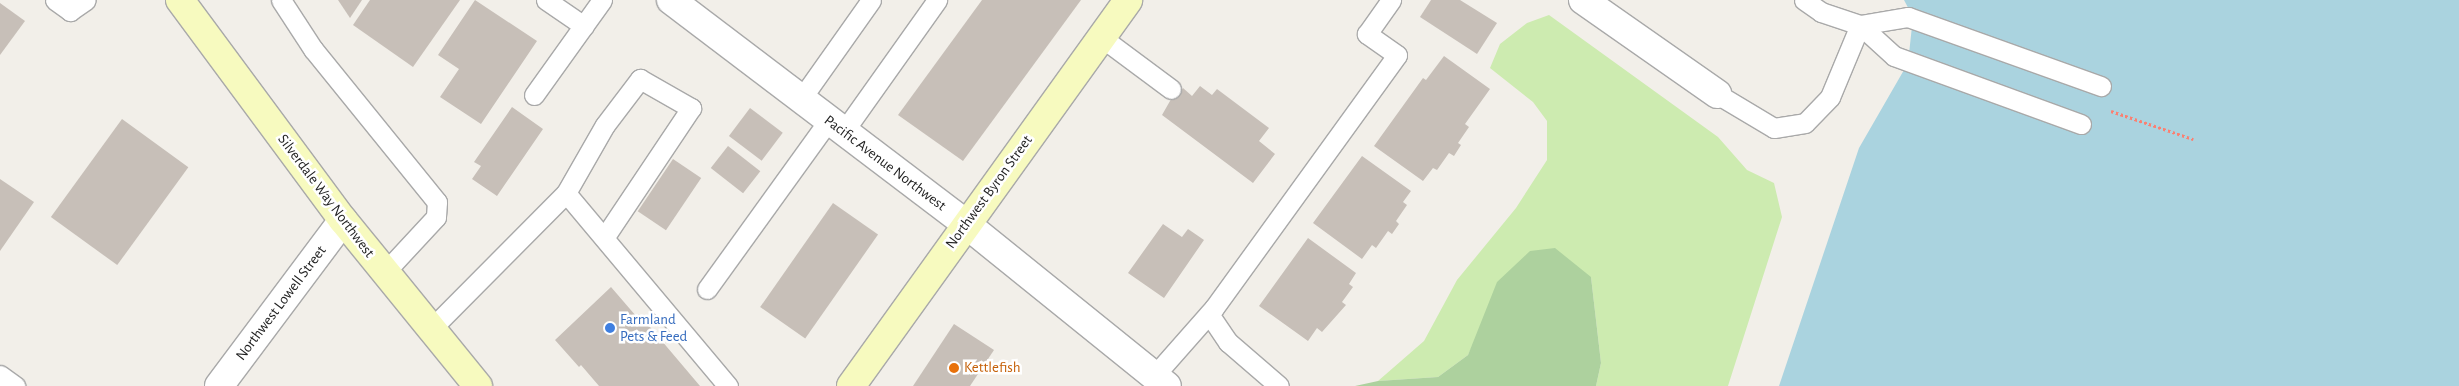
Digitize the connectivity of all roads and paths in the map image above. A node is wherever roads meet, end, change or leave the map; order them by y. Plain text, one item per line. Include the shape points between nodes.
1 (55, 0) edge
2 (86, 0) edge
3 (180, 0) edge
4 (280, 0) edge
5 (546, 0) edge
6 (602, 0) edge
7 (670, 0) edge
8 (871, 0) edge
9 (938, 0) edge
10 (1128, 0) edge
11 (1391, 0) edge
12 (1584, 0) edge
13 (1804, 0) edge
14 (1860, 25) junction
15 (584, 26) junction
16 (1101, 37) junction
17 (2101, 86) dead end
18 (1171, 89) dead end
19 (1717, 94) joint
20 (534, 96) dead end
21 (801, 99) junction
22 (2081, 124) dead end
23 (837, 126) junction
24 (566, 193) junction
25 (343, 220) junction
26 (966, 224) junction
27 (604, 238) junction
28 (384, 273) junction
29 (707, 289) dead end
30 (1209, 314) junction
31 (430, 330) junction
32 (0, 376) edge
33 (1160, 381) edge
34 (15, 386) edge
35 (219, 386) edge
36 (478, 386) edge
37 (728, 386) edge
38 (851, 386) edge
39 (1279, 386) edge

1 - 2 lane via 70,11
3 - 25 main road, Silverdale Way Northwest
4 - 28 lane via 313,49 438,202 436,217
5 - 15 lane
6 - 15 lane
7 - 21 street, Pacific Avenue Northwest
8 - 21 lane
9 - 23 lane
10 - 16 main road, Northwest Byron Street
11 - 30 lane via 1367,34 1397,55
12 - 19 street
13 - 14 lane via 1821,12
14 - 17 lane via 1908,17
14 - 19 lane via 1830,97 1805,123 1774,128
14 - 22 lane via 1894,56
15 - 20 lane
16 - 18 lane
16 - 26 main road, Northwest Byron Street
21 - 23 street, Pacific Avenue Northwest
23 - 26 street, Pacific Avenue Northwest
23 - 29 lane
24 - 27 lane
24 - 27 lane via 605,125 640,79 691,108
24 - 31 lane
25 - 28 main road, Silverdale Way Northwest
25 - 35 street, Northwest Lowell Street
26 - 33 street, Pacific Avenue Northwest
26 - 38 main road, Northwest Byron Street
27 - 37 lane
28 - 31 main road, Silverdale Way Northwest
30 - 33 lane
30 - 39 lane via 1228,342
31 - 36 main road, Silverdale Way Northwest
32 - 34 lane

